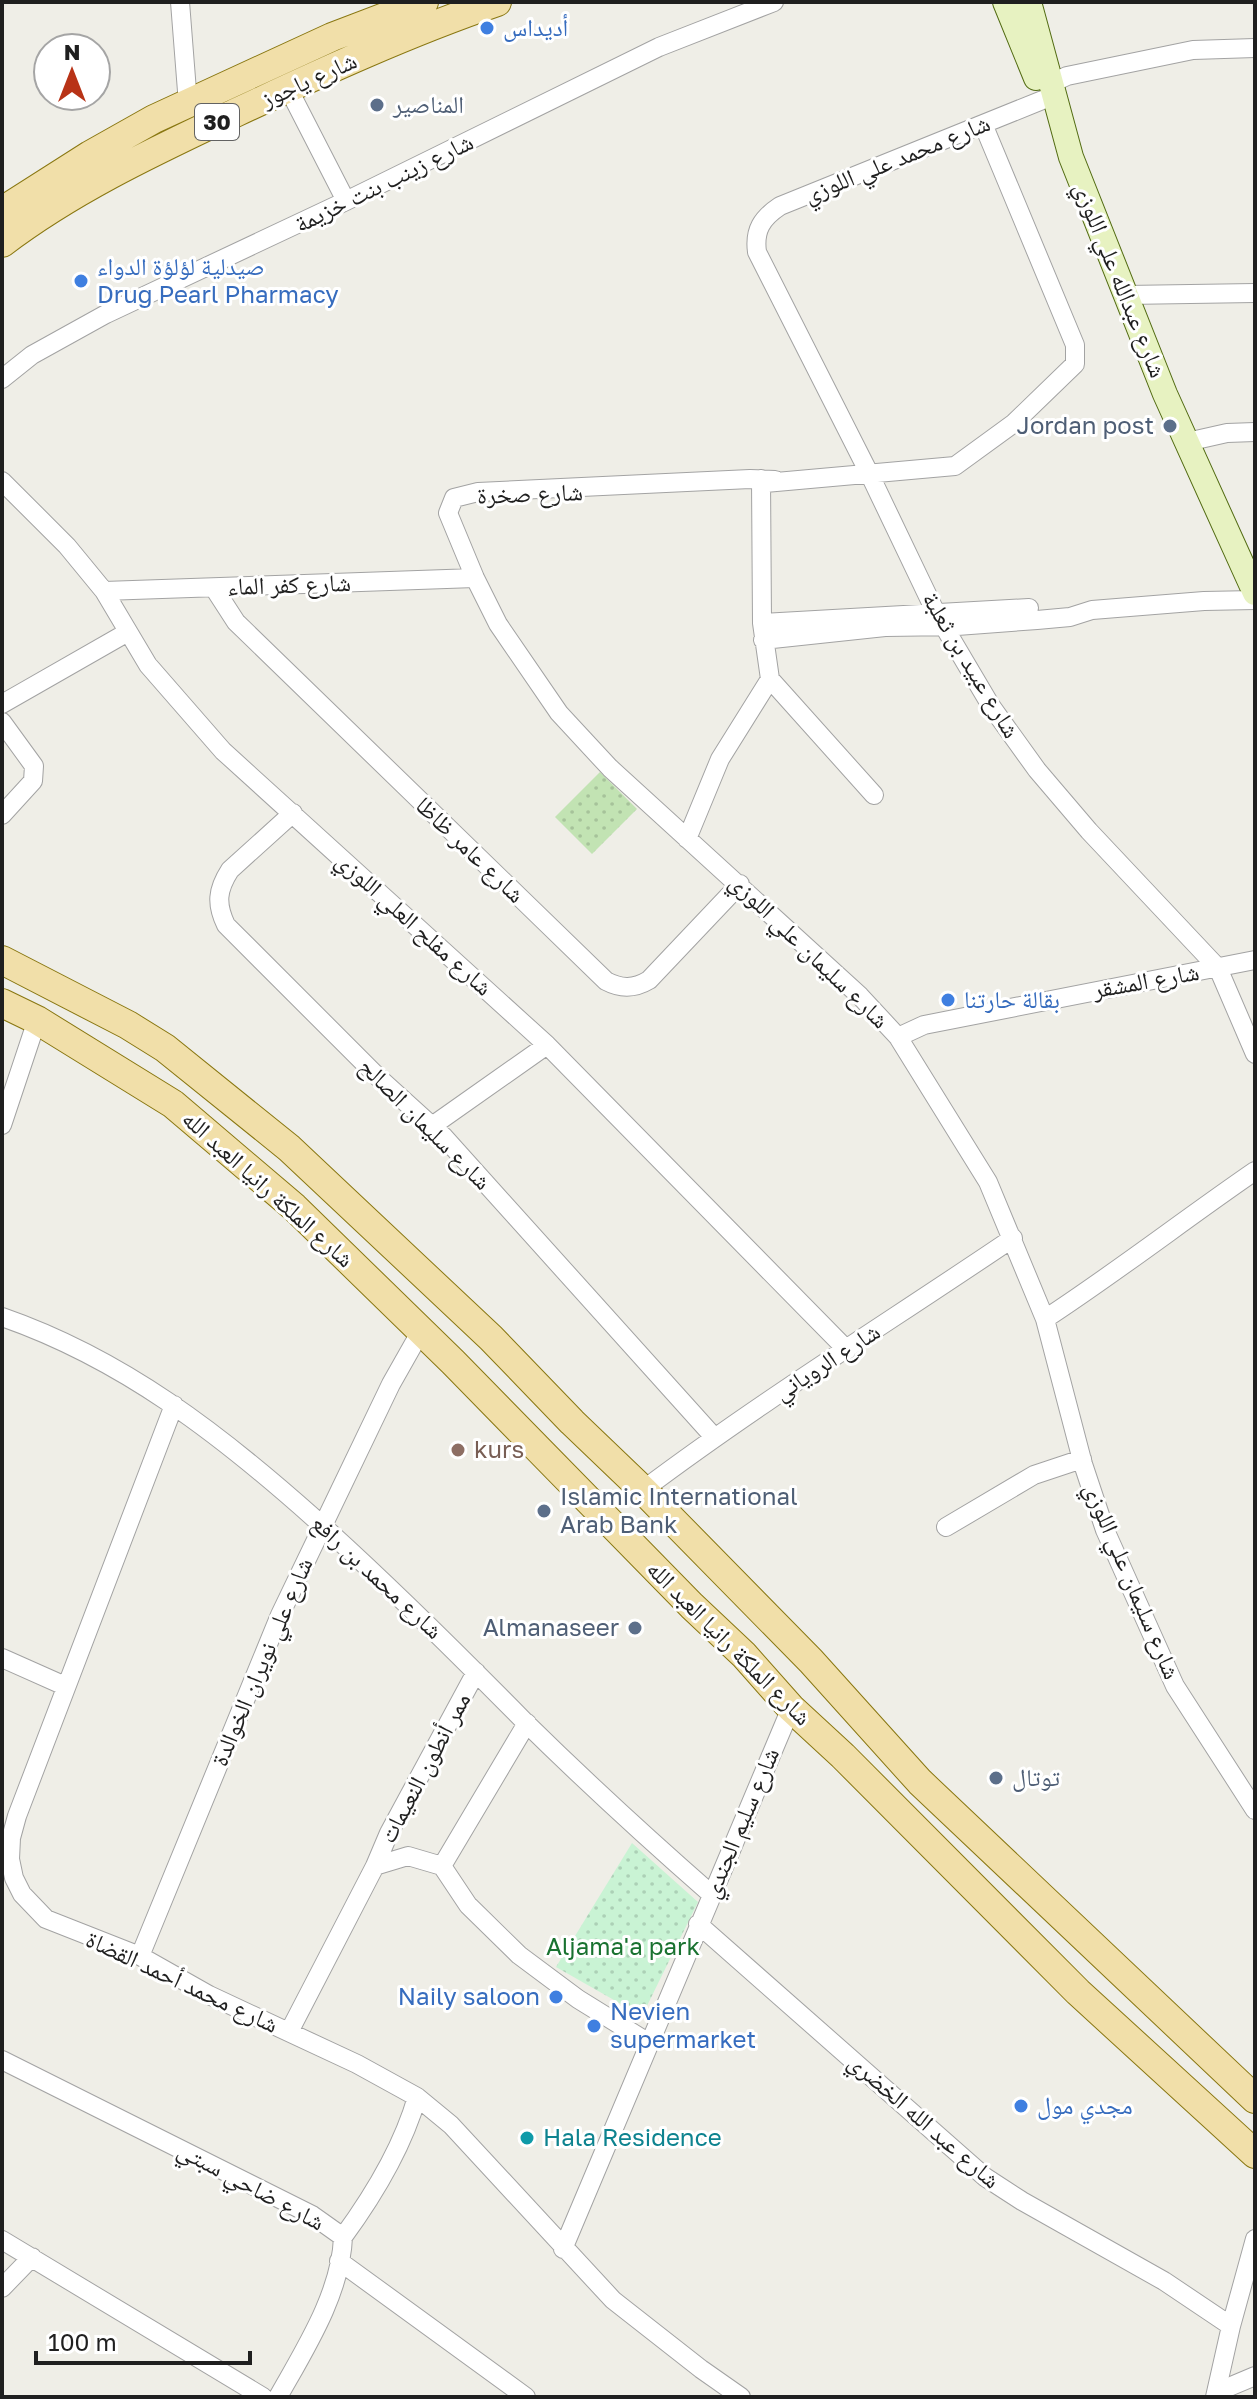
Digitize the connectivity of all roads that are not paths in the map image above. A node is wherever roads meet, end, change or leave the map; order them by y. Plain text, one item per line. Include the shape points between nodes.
1 (180, 2) edge
2 (424, 2) edge
3 (497, 2) edge
4 (774, 2) edge
5 (1005, 2) edge
6 (1029, 2) edge
7 (1255, 48) edge
8 (288, 88) junction
9 (1048, 91) junction
10 (188, 104) junction
11 (983, 124) junction
12 (346, 201) junction
13 (2, 211) edge
14 (757, 231) joint
15 (2, 243) edge
16 (1255, 293) edge
17 (1126, 295) junction
18 (2, 379) edge
19 (1255, 432) edge
20 (1187, 442) junction
21 (869, 473) junction
22 (2, 481) edge
23 (766, 481) junction
24 (459, 496) joint
25 (475, 578) junction
26 (214, 588) junction
27 (104, 591) junction
28 (1255, 593) edge
29 (1255, 600) edge
30 (940, 620) junction
31 (762, 631) junction
32 (128, 632) junction
33 (770, 679) junction
34 (2, 704) edge
35 (2, 722) edge
36 (874, 795) dead end
37 (293, 813) junction
38 (2, 815) edge
39 (687, 839) junction
40 (740, 884) junction
41 (2, 960) edge
42 (1255, 960) edge
43 (1218, 968) junction
44 (2, 1003) edge
45 (37, 1020) junction
46 (898, 1037) junction
47 (547, 1045) junction
48 (1255, 1054) edge
49 (2, 1125) edge
50 (432, 1126) junction
51 (1255, 1171) edge
52 (1013, 1238) junction
53 (2, 1317) edge
54 (1045, 1319) junction
55 (421, 1331) junction
56 (847, 1350) junction
57 (174, 1405) junction
58 (714, 1437) junction
59 (1082, 1459) junction
60 (643, 1490) junction
61 (323, 1526) junction
62 (946, 1527) dead end
63 (2, 1658) edge
64 (476, 1672) junction
65 (65, 1686) junction
66 (791, 1708) junction
67 (527, 1723) junction
68 (1252, 1798) edge
69 (375, 1866) junction
70 (442, 1866) junction
71 (711, 1894) junction
72 (698, 1924) junction
73 (140, 1956) junction
74 (289, 2032) junction
75 (649, 2043) junction
76 (2, 2060) edge
77 (417, 2097) junction
78 (1255, 2099) edge
79 (1255, 2154) edge
80 (343, 2237) junction
81 (1255, 2239) edge
82 (2, 2240) edge
83 (563, 2249) junction
84 (32, 2257) junction
85 (339, 2261) junction
86 (2, 2288) edge
87 (1231, 2326) junction
88 (1255, 2376) edge
89 (1216, 2395) edge
90 (263, 2397) edge
91 (278, 2397) edge
92 (524, 2397) edge
93 (741, 2397) edge

1 - 10 street
2 - 10 main road, شارع ياجوز / 30 via 332,37
3 - 8 main road, شارع ياجوز / 30
4 - 12 street, شارع زينب بنت خزيمة via 659,47
5 - 9 street, شارع عبدالله علي اللوزي
6 - 9 street, شارع عبدالله علي اللوزي
7 - 9 street, شارع محمد علي اللوزي via 1193,50 1078,73
8 - 12 street
8 - 15 main road, شارع ياجوز / 30 via 119,170
9 - 11 street, شارع محمد علي اللوزي
9 - 17 street, شارع عبدالله علي اللوزي via 1059,132
10 - 13 main road, شارع ياجوز / 30 via 90,155
11 - 14 street, شارع محمد علي اللوزي via 780,206
11 - 21 street, شارع صخرة via 1075,345 1075,364 1014,423 962,462 947,468
12 - 18 street, شارع زينب بنت خزيمة via 81,326
14 - 21 street, شارع عبيد بن ثعلبة via 761,262
16 - 17 street
17 - 20 street, شارع عبدالله علي اللوزي
19 - 20 street
20 - 28 street, شارع عبدالله علي اللوزي
21 - 23 street, شارع صخرة
21 - 30 street, شارع عبيد بن ثعلبة
22 - 27 street, شارع مفلح العلي اللوزي
23 - 24 street, شارع صخرة
23 - 31 street
24 - 25 street, شارع سليمان علي اللوزي via 448,513
25 - 26 street, شارع كفر الماء
25 - 39 street, شارع سليمان علي اللوزي via 498,624 559,713
26 - 27 street, شارع كفر الماء
26 - 40 street, شارع عامر ظاظا via 246,632 606,981 632,988 649,980
27 - 32 street, شارع مفلح العلي اللوزي
29 - 30 street via 1092,610 1069,606
30 - 31 street
30 - 43 street, شارع عبيد بن ثعلبة via 1037,770
31 - 33 street
32 - 34 street
32 - 37 street, شارع مفلح العلي اللوزي via 148,665 223,751
33 - 36 street
33 - 39 street via 725,750
35 - 38 street via 33,762 34,773 27,789
37 - 47 street, شارع مفلح العلي اللوزي
37 - 50 street, شارع سليمان الصالح via 230,870 218,897 219,911 278,978
39 - 40 street, شارع سليمان علي اللوزي
40 - 46 street, شارع سليمان علي اللوزي
41 - 60 main road, شارع الملكة رانيا العبد الله via 165,1048 289,1148
42 - 43 street, شارع المشقر
43 - 46 street, شارع المشقر via 924,1025
43 - 48 street, شارع عبيد بن ثعلبة
44 - 45 main road, شارع الملكة رانيا العبد الله
45 - 49 street
45 - 55 main road, شارع الملكة رانيا العبد الله via 173,1104 294,1207
46 - 52 street, شارع سليمان علي اللوزي via 988,1182
47 - 50 street
47 - 56 street, شارع مفلح العلي اللوزي
50 - 58 street, شارع سليمان الصالح
51 - 54 street
52 - 54 street, شارع سليمان علي اللوزي
52 - 56 street, شارع الروياني
53 - 57 street, شارع محمد بن رافع via 108,1363
54 - 59 street, شارع سليمان علي اللوزي
55 - 61 street, شارع علي نويران الخوالدة
55 - 66 main road, شارع الملكة رانيا العبد الله
56 - 58 street, شارع الروياني
57 - 61 street, شارع محمد بن رافع
57 - 65 street, شارع محمد أحمد القضاة
58 - 60 street, شارع الروياني
59 - 62 street via 1034,1475
59 - 68 street, شارع سليمان علي اللوزي via 1105,1530 1175,1686
60 - 78 main road, شارع الملكة رانيا العبد الله via 811,1661 920,1782
61 - 64 street, شارع محمد بن رافع
61 - 73 street, شارع علي نويران الخوالدة via 280,1615
63 - 65 street
64 - 67 street, شارع محمد بن رافع
64 - 69 street, ممر أنطون النعيمات
65 - 73 street, شارع محمد أحمد القضاة via 11,1838 14,1878 46,1919
66 - 71 street, شارع سليم الجندي
66 - 79 main road, شارع الملكة رانيا العبد الله via 1089,2002
67 - 70 street
67 - 71 street, شارع محمد بن رافع
69 - 70 street via 408,1856
69 - 74 street, ممر أنطون النعيمات
70 - 75 street via 468,1905 519,1955
71 - 72 street, شارع سليم الجندي
72 - 75 street, شارع سليم الجندي
72 - 87 street, شارع عبد الله الخضري via 985,2177
73 - 74 street, شارع محمد أحمد القضاة
74 - 77 street, شارع محمد أحمد القضاة
75 - 83 street, شارع سليم الجندي
76 - 80 street, شارع ضاحي سبتي via 312,2215
77 - 80 street via 386,2168
77 - 83 street, شارع محمد أحمد القضاة via 451,2125
80 - 85 street, شارع ضاحي سبتي
81 - 87 street
82 - 84 street
83 - 93 street, شارع محمد أحمد القضاة via 613,2300
84 - 86 street
84 - 90 street
85 - 91 street, شارع ضاحي سبتي via 323,2310
85 - 92 street
87 - 89 street
88 - 89 street

